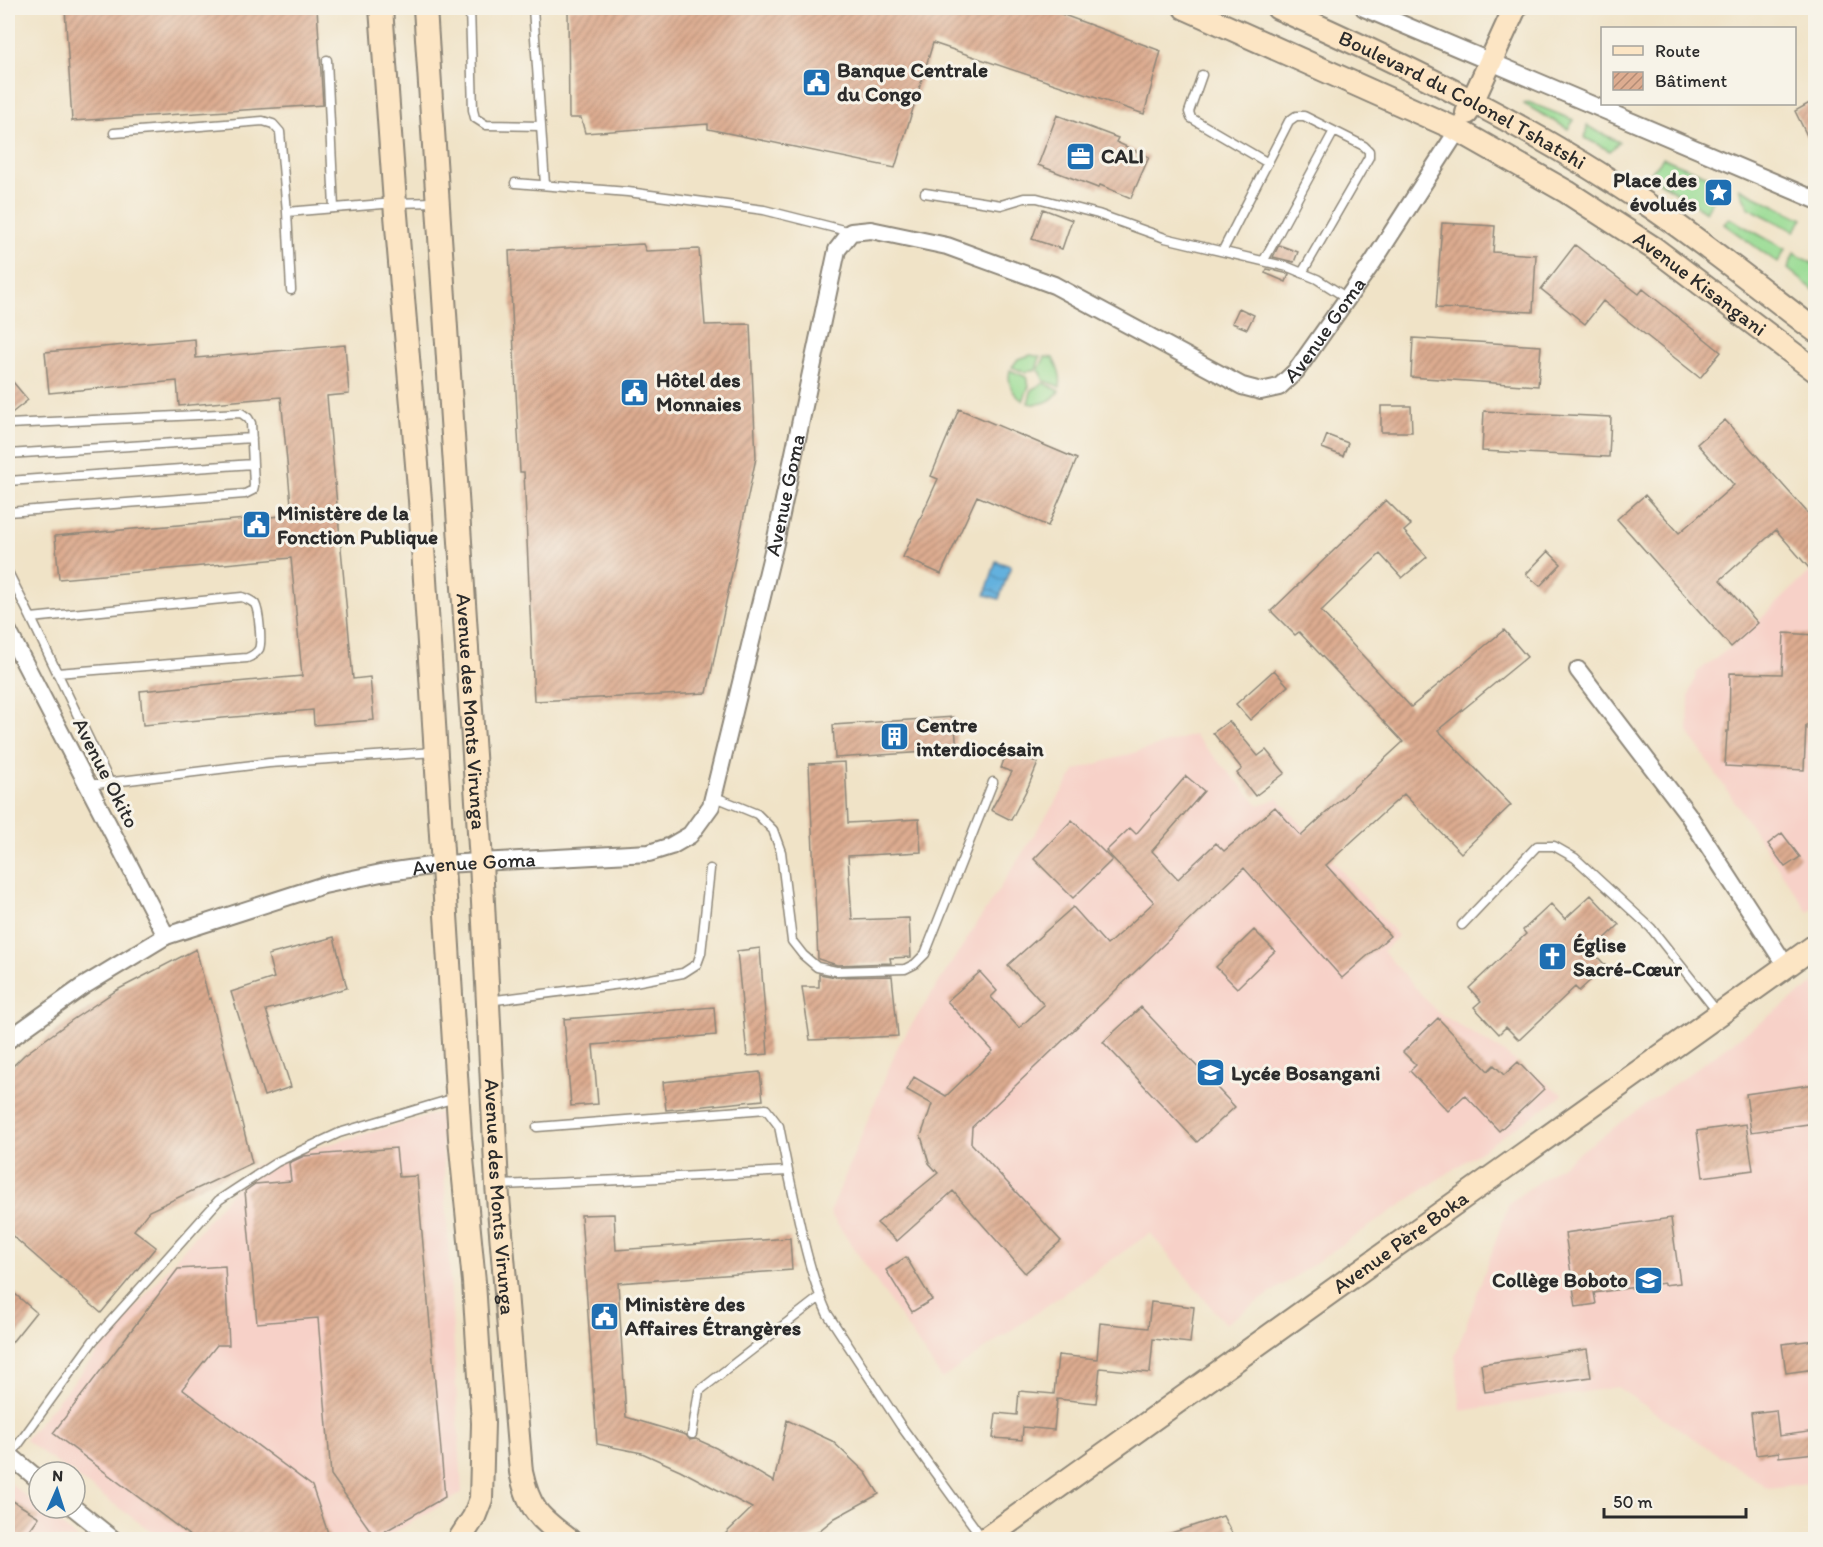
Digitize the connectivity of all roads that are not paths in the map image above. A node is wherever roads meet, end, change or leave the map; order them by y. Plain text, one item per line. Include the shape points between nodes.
1 (381, 8) edge
2 (425, 8) edge
3 (470, 8) edge
4 (532, 8) edge
5 (1185, 8) edge
6 (1278, 8) edge
7 (1365, 8) edge
8 (1515, 8) edge
9 (327, 60) dead end
10 (1491, 61) junction
11 (1202, 75) dead end
12 (1473, 102) junction
13 (540, 126) junction
14 (1458, 130) junction
15 (1334, 131) junction
16 (114, 132) dead end
17 (1268, 163) junction
18 (515, 183) dead end
19 (545, 185) junction
20 (925, 193) dead end
21 (1815, 200) edge
22 (436, 202) junction
23 (395, 203) junction
24 (334, 208) junction
25 (287, 212) junction
26 (851, 232) junction
27 (1223, 250) junction
28 (1264, 260) junction
29 (1302, 273) junction
30 (291, 290) dead end
31 (1347, 298) junction
32 (1815, 331) edge
33 (1815, 370) edge
34 (8, 424) edge
35 (252, 438) junction
36 (8, 454) edge
37 (253, 464) junction
38 (8, 481) edge
39 (8, 512) edge
40 (8, 572) edge
41 (31, 618) junction
42 (8, 631) edge
43 (1578, 670) dead end
44 (57, 673) junction
45 (435, 752) junction
46 (993, 782) dead end
47 (110, 783) junction
48 (87, 785) junction
49 (713, 796) junction
50 (481, 862) junction
51 (444, 864) junction
52 (710, 869) dead end
53 (1462, 925) dead end
54 (166, 936) junction
55 (1815, 945) edge
56 (1786, 966) junction
57 (488, 1001) junction
58 (1719, 1014) junction
59 (10, 1033) edge
60 (458, 1097) junction
61 (537, 1127) dead end
62 (788, 1171) junction
63 (497, 1185) junction
64 (820, 1297) junction
65 (692, 1434) dead end
66 (9, 1455) edge
67 (27, 1470) edge
68 (87, 1518) edge
69 (114, 1539) edge
70 (459, 1539) edge
71 (568, 1539) edge
72 (984, 1539) edge

1 - 23 street, Avenue des Monts Virunga
2 - 22 street, Avenue des Monts Virunga
3 - 13 lane via 476,118 486,125
4 - 13 lane
5 - 14 street, Boulevard du Colonel Tshatshi
6 - 12 street, Boulevard du Colonel Tshatshi
7 - 10 street
8 - 10 street, Avenue Goma
9 - 24 lane
10 - 12 street, Avenue Goma
10 - 21 street
11 - 17 lane via 1189,112 1191,118
12 - 14 street, Avenue Goma
12 - 32 street, Boulevard du Colonel Tshatshi via 1651,207
13 - 19 lane
14 - 31 street, Avenue Goma
14 - 33 street, Avenue Kisangani via 1567,192 1655,249
15 - 17 lane via 1296,116 1289,121
15 - 28 lane
15 - 29 lane via 1364,146 1369,157
16 - 25 lane via 263,121 273,124 280,132
17 - 27 lane
18 - 19 lane
19 - 26 lane via 764,210
20 - 27 lane via 1001,206 1037,198 1165,238
22 - 23 lane
22 - 50 street, Avenue des Monts Virunga
23 - 24 lane
23 - 45 street, Avenue des Monts Virunga via 420,500
24 - 25 lane
25 - 30 lane
26 - 31 street, Avenue Goma via 871,230 947,246 1054,285 1242,386 1261,391 1279,387 1296,371
26 - 49 street, Avenue Goma via 837,250 775,543
27 - 28 lane
28 - 29 lane
29 - 31 lane
34 - 35 lane via 242,413 251,423
35 - 36 lane
35 - 37 lane
37 - 38 lane
37 - 39 lane via 253,490 245,494
40 - 41 lane
41 - 44 lane
41 - 44 lane via 242,597 257,609 259,649 247,658
42 - 48 street, Avenue Okito
43 - 56 street via 1687,813
44 - 47 lane
45 - 47 lane via 269,764
45 - 51 street, Avenue des Monts Virunga
46 - 49 lane via 925,954 904,969 836,971 818,967 803,955 792,941 781,852 773,830 757,814
47 - 48 lane
48 - 54 street, Avenue Okito
49 - 50 street, Avenue Goma via 711,806 690,835 649,853
50 - 51 street, Avenue Goma
50 - 57 street, Avenue des Monts Virunga
51 - 54 street, Avenue Goma via 324,885
51 - 60 street, Avenue des Monts Virunga
52 - 57 lane via 701,952 697,964 683,973
53 - 58 lane via 1537,846 1554,846 1575,858 1651,928
54 - 59 street, Avenue Goma
55 - 56 street, Avenue Père Boka
56 - 58 street, Avenue Père Boka
57 - 63 street, Avenue des Monts Virunga
58 - 72 street, Avenue Père Boka
60 - 66 lane via 339,1133 277,1162 219,1200 93,1341
60 - 70 street, Avenue des Monts Virunga via 483,1423 481,1499
61 - 62 lane via 765,1109 779,1126
62 - 63 lane
62 - 64 lane
63 - 71 street, Avenue des Monts Virunga via 521,1472 526,1496 534,1510
64 - 65 lane via 699,1392
64 - 72 lane via 901,1426
66 - 67 street
68 - 69 street

